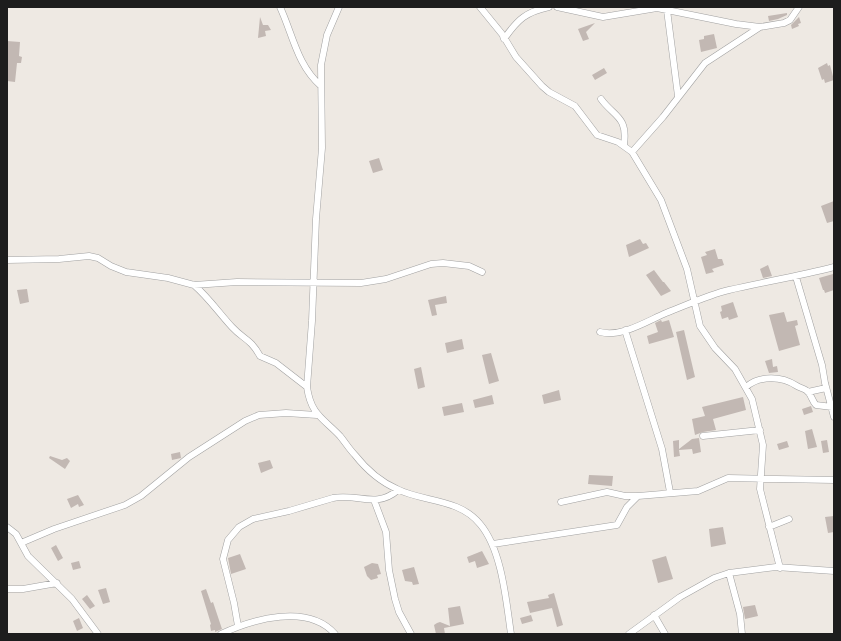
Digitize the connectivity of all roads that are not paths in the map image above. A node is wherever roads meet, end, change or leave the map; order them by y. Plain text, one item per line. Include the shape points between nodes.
1 (280, 7) edge
2 (339, 7) edge
3 (480, 7) edge
4 (485, 7) edge
5 (550, 7) edge
6 (557, 7) edge
7 (799, 7) edge
8 (531, 9) edge
9 (667, 10) junction
10 (760, 27) junction
11 (503, 36) junction
12 (321, 86) junction
13 (678, 96) junction
14 (601, 99) dead end
15 (624, 145) junction
16 (632, 152) junction
17 (7, 260) edge
18 (834, 267) edge
19 (482, 272) dead end
20 (796, 277) junction
21 (312, 283) junction
22 (194, 285) junction
23 (695, 302) junction
24 (625, 330) junction
25 (600, 332) dead end
26 (307, 387) junction
27 (746, 387) junction
28 (826, 388) junction
29 (808, 392) junction
30 (832, 407) junction
31 (317, 415) junction
32 (834, 417) edge
33 (760, 430) junction
34 (703, 436) dead end
35 (761, 478) junction
36 (834, 480) edge
37 (398, 490) junction
38 (670, 492) junction
39 (638, 496) junction
40 (374, 500) junction
41 (561, 502) dead end
42 (789, 519) dead end
43 (7, 527) edge
44 (769, 527) junction
45 (21, 543) junction
46 (493, 544) junction
47 (780, 568) junction
48 (834, 570) edge
49 (729, 573) junction
50 (57, 583) junction
51 (7, 589) edge
52 (654, 615) junction
53 (238, 626) junction
54 (98, 634) edge
55 (221, 634) edge
56 (335, 634) edge
57 (411, 634) edge
58 (511, 634) edge
59 (629, 634) edge
60 (665, 634) edge
61 (742, 634) edge

1 - 12 street via 299,57 311,77
2 - 12 street via 327,35 321,65
3 - 11 street
4 - 11 street
5 - 8 street
6 - 9 street via 603,17 651,8
7 - 10 street via 790,20
8 - 11 street
9 - 10 street
9 - 13 street
10 - 13 street via 705,62
11 - 15 street via 516,57 542,86 575,106 597,135
12 - 21 street via 322,148
13 - 16 street
14 - 15 street via 621,120 625,136
15 - 16 street
16 - 23 street via 665,210 687,269
17 - 22 street via 89,256 126,272
18 - 20 street
19 - 21 street via 459,264 436,264 373,282
20 - 23 street via 730,290
20 - 28 street via 822,365
21 - 22 street via 237,282
21 - 26 street
22 - 26 street via 208,297 235,331 252,343 260,356 276,363
23 - 24 street
23 - 27 street via 700,326 706,338 735,369
24 - 25 street via 605,334
24 - 38 street via 662,449
26 - 31 street
27 - 29 street via 763,378 791,381
27 - 33 street
28 - 29 street
28 - 30 street
29 - 30 street via 816,405
30 - 32 street
31 - 37 street via 368,470
31 - 45 street via 259,415 189,457 141,496 125,505
33 - 34 street
33 - 35 street via 763,445
35 - 36 street
35 - 38 street via 728,478 698,491
35 - 44 street via 760,489
37 - 40 street via 393,495
37 - 46 street via 443,501 462,510 480,523
38 - 39 street
39 - 41 street via 607,492
39 - 46 street via 627,507 618,525
40 - 53 street via 357,500 341,496 253,519 239,528 228,540 223,559
40 - 57 street via 386,532 395,599
42 - 44 street
43 - 45 street via 16,534
44 - 47 street
45 - 50 street via 28,556
46 - 58 street via 506,596
47 - 48 street
47 - 49 street
49 - 52 street via 686,593
49 - 61 street via 740,614
50 - 51 street via 34,588
50 - 54 street via 84,613
52 - 59 street
52 - 60 street
53 - 55 street
53 - 56 street via 261,619 300,618 324,623

